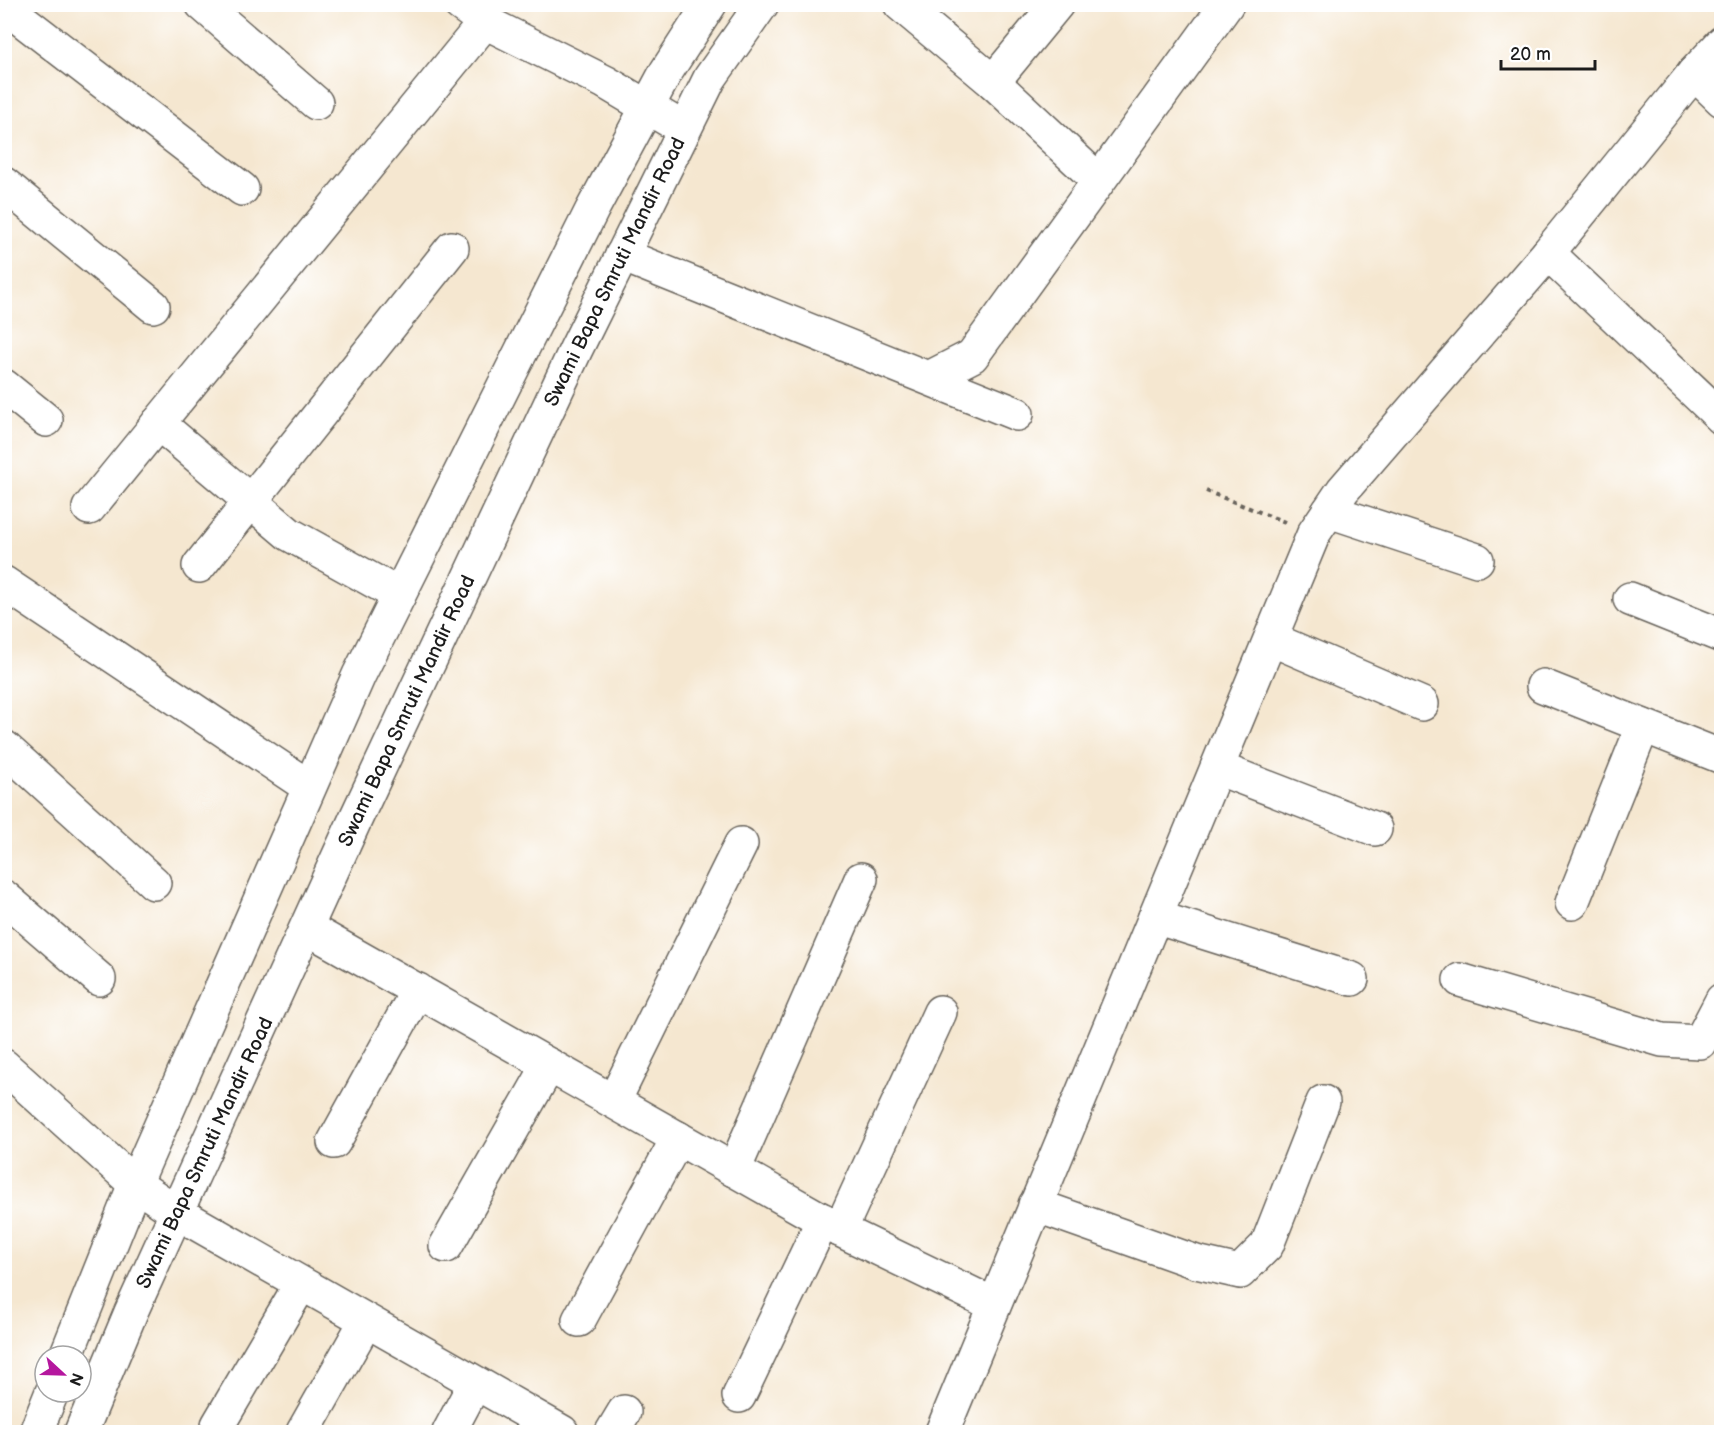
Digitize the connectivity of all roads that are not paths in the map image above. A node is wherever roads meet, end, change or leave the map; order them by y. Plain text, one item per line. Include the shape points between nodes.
1 (202, 4) edge
2 (710, 4) edge
3 (762, 4) edge
4 (900, 4) edge
5 (1057, 4) edge
6 (1227, 4) edge
7 (4, 6) edge
8 (472, 13) edge
9 (1722, 43) edge
10 (1694, 73) junction
11 (993, 82) junction
12 (1722, 100) edge
13 (316, 103) dead end
14 (648, 106) junction
15 (684, 129) junction
16 (1098, 180) junction
17 (4, 184) edge
18 (242, 189) dead end
19 (452, 248) dead end
20 (1548, 253) junction
21 (622, 255) junction
22 (153, 306) dead end
23 (929, 378) junction
24 (4, 386) edge
25 (1017, 414) dead end
26 (1722, 418) edge
27 (46, 420) dead end
28 (158, 423) junction
29 (249, 501) junction
30 (89, 508) dead end
31 (1322, 522) junction
32 (1477, 560) dead end
33 (199, 566) dead end
34 (4, 583) edge
35 (399, 595) junction
36 (1630, 599) dead end
37 (1722, 636) edge
38 (1271, 639) junction
39 (1543, 686) dead end
40 (1422, 704) dead end
41 (1643, 726) junction
42 (4, 747) edge
43 (1722, 758) edge
44 (1217, 768) junction
45 (309, 787) junction
46 (1375, 829) dead end
47 (741, 844) dead end
48 (861, 879) dead end
49 (154, 884) dead end
50 (4, 897) edge
51 (1572, 903) dead end
52 (1155, 917) junction
53 (307, 928) junction
54 (99, 979) dead end
55 (1352, 979) dead end
56 (1460, 980) dead end
57 (418, 990) junction
58 (1722, 1000) edge
59 (940, 1012) dead end
60 (549, 1065) junction
61 (4, 1066) edge
62 (614, 1101) junction
63 (1323, 1102) dead end
64 (678, 1138) junction
65 (334, 1142) dead end
66 (735, 1170) junction
67 (135, 1184) junction
68 (1035, 1204) junction
69 (178, 1214) junction
70 (832, 1225) junction
71 (446, 1246) dead end
72 (301, 1284) junction
73 (993, 1304) junction
74 (579, 1320) dead end
75 (366, 1321) junction
76 (71, 1344) edge
77 (475, 1383) junction
78 (739, 1396) dead end
79 (47, 1404) edge
80 (218, 1425) dead end
81 (36, 1432) edge
82 (81, 1432) edge
83 (303, 1432) edge
84 (449, 1432) edge
85 (562, 1432) edge
86 (942, 1432) edge

1 - 13 street
2 - 14 street
3 - 15 street, Swami Bapa Smruti Mandir Road via 710,78
4 - 11 street
5 - 11 street
6 - 16 street
7 - 18 street
8 - 14 street
8 - 28 street
9 - 10 street
10 - 12 street
10 - 20 street
11 - 16 street
14 - 15 street
14 - 35 street
15 - 21 street, Swami Bapa Smruti Mandir Road
16 - 23 street via 972,356
17 - 22 street
19 - 29 street
20 - 26 street
20 - 31 street via 1343,490
21 - 23 street
21 - 53 street, Swami Bapa Smruti Mandir Road
23 - 25 street
24 - 27 street
28 - 29 street
28 - 30 street
29 - 33 street
29 - 35 street via 289,534
31 - 32 street
31 - 38 street
34 - 45 street
35 - 45 street
36 - 37 street
38 - 40 street
38 - 44 street
39 - 41 street
41 - 43 street
41 - 51 street
42 - 49 street
44 - 46 street
44 - 52 street
45 - 67 street
47 - 62 street
48 - 66 street
50 - 54 street
52 - 55 street
52 - 68 street
53 - 57 street
53 - 69 street, Swami Bapa Smruti Mandir Road
56 - 58 street via 1662,1040 1700,1042
57 - 60 street
57 - 65 street
59 - 70 street
60 - 62 street
60 - 71 street
61 - 67 street
62 - 64 street
63 - 68 street via 1267,1245 1240,1272 1196,1262
64 - 66 street
64 - 74 street
66 - 70 street
67 - 69 street
67 - 76 street
68 - 73 street
69 - 72 street
69 - 82 street, Swami Bapa Smruti Mandir Road via 131,1312
70 - 73 street
70 - 78 street
72 - 75 street
72 - 80 street
73 - 86 street
75 - 77 street
75 - 83 street
77 - 84 street
77 - 85 street
79 - 81 street

